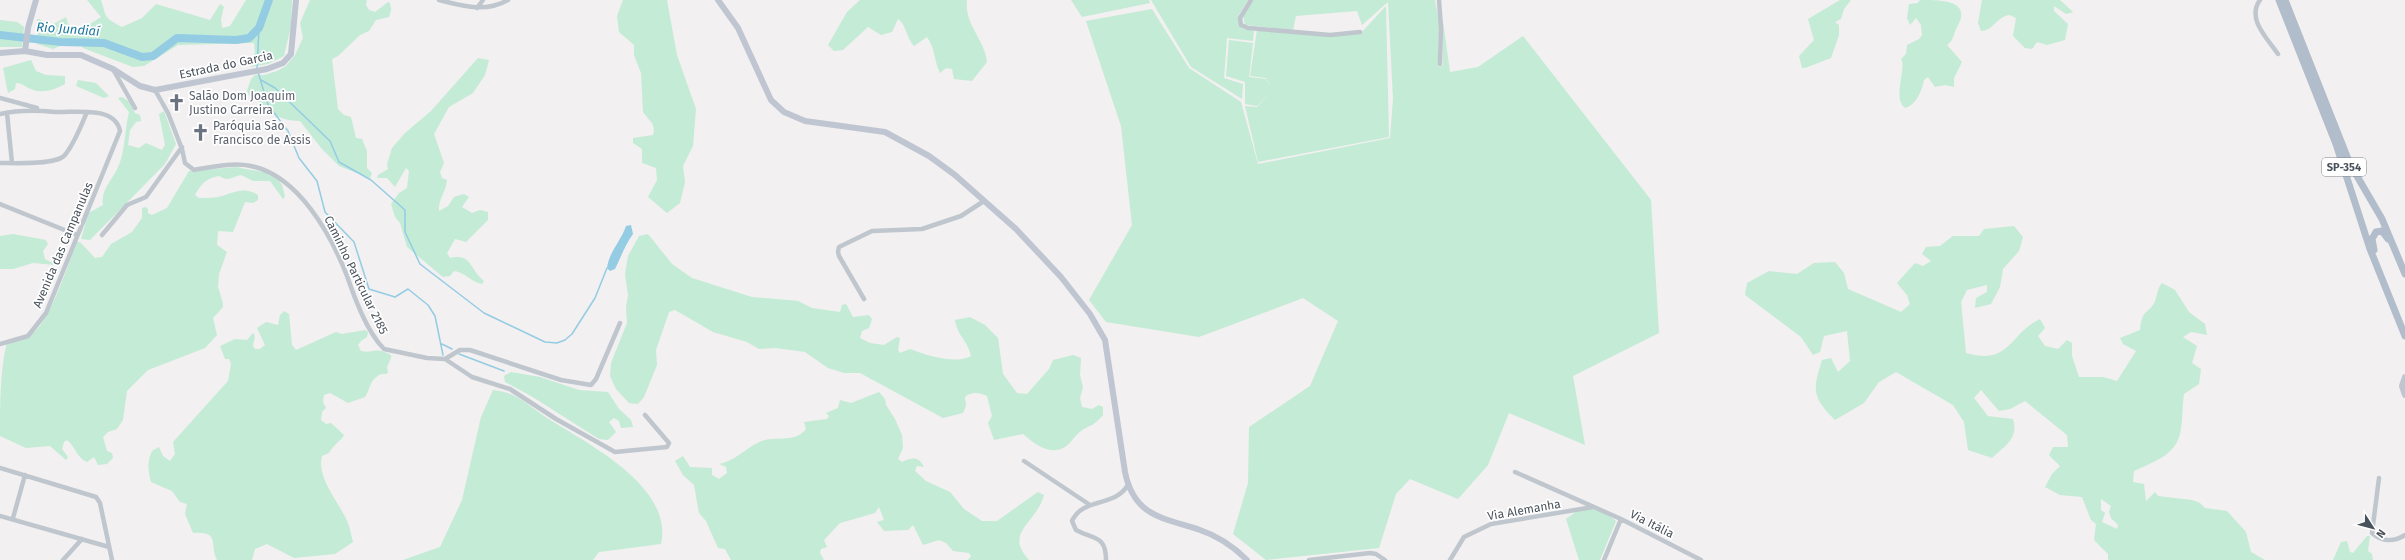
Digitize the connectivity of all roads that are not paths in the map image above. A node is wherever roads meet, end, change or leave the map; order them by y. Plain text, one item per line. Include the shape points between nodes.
1 (32, 0) edge
2 (36, 0) edge
3 (296, 0) edge
4 (439, 0) edge
5 (483, 0) edge
6 (508, 0) edge
7 (718, 0) edge
8 (1251, 0) edge
9 (1439, 0) edge
10 (2260, 0) edge
11 (2279, 0) edge
12 (2285, 0) edge
13 (33, 7) junction
14 (477, 8) junction
15 (1360, 32) dead end
16 (25, 51) junction
17 (0, 53) edge
18 (2278, 54) dead end
19 (1440, 64) dead end
20 (113, 69) junction
21 (154, 90) junction
22 (0, 98) edge
23 (135, 108) dead end
24 (43, 110) junction
25 (87, 112) junction
26 (7, 113) junction
27 (0, 114) edge
28 (182, 147) junction
29 (0, 163) edge
30 (12, 163) junction
31 (984, 201) junction
32 (0, 204) edge
33 (77, 235) junction
34 (102, 235) dead end
35 (2395, 249) junction
36 (2377, 265) junction
37 (2405, 274) edge
38 (864, 299) dead end
39 (620, 324) dead end
40 (2405, 336) edge
41 (0, 344) edge
42 (445, 359) junction
43 (2405, 377) edge
44 (2405, 395) edge
45 (645, 415) dead end
46 (1024, 460) dead end
47 (0, 468) edge
48 (1515, 472) dead end
49 (25, 475) junction
50 (2379, 478) dead end
51 (1128, 485) junction
52 (1090, 505) junction
53 (1593, 507) junction
54 (0, 516) edge
55 (13, 518) junction
56 (1621, 519) junction
57 (2405, 535) edge
58 (82, 539) junction
59 (109, 547) junction
60 (63, 560) edge
61 (112, 560) edge
62 (1106, 560) edge
63 (1247, 560) edge
64 (1309, 560) edge
65 (1385, 560) edge
66 (1450, 560) edge
67 (1604, 560) edge
68 (1701, 560) edge

1 - 13 main road
2 - 13 main road
3 - 21 main road, Estrada do Garcia via 291,54 283,63 267,69
4 - 14 street
5 - 14 street
6 - 14 street via 498,6
7 - 31 main road via 738,28 769,96 784,112 805,121 878,130 892,135 942,165
8 - 15 street via 1240,18 1241,25 1248,28 1330,35
9 - 19 street
10 - 18 street via 2256,5 2255,20
11 - 36 main road, SP-354 via 2336,144
12 - 35 main road, SP-354 via 2350,164 2382,219
13 - 16 main road
16 - 17 main road
16 - 20 main road via 47,56 81,55
20 - 21 main road via 140,86
20 - 23 street
21 - 28 street via 168,113
22 - 24 street
24 - 25 street
24 - 26 street
25 - 30 street via 64,156 50,161
25 - 33 street, Avenida das Campanulas via 103,114 115,121 120,131
26 - 27 street
26 - 30 street
28 - 34 street via 146,197 127,205
28 - 42 street, Caminho Particular 2185 via 185,164 194,170 250,165 279,177 320,220 345,271 358,305 380,345 387,351
29 - 30 street
31 - 38 street via 961,216 922,229 883,229 861,235 838,249
31 - 51 main road via 1016,229 1056,272 1090,314 1101,333 1108,353
32 - 33 street
33 - 41 street, Avenida das Campanulas via 46,313 39,324 28,336
35 - 36 main road via 2384,233 2376,232 2372,239
35 - 37 main road, SP-354
36 - 40 main road, SP-354
39 - 42 street via 596,379 591,384 561,380 470,350 460,350
42 - 45 street, Caminho Particular 2185 via 472,377 510,389 556,419 615,452 667,447 669,443
43 - 44 main road via 2402,386
46 - 52 street
47 - 49 street
48 - 53 street, Via Itália
49 - 55 street
49 - 59 street via 96,497 100,503
50 - 57 street via 2372,533 2388,541 2397,540
51 - 52 street via 1117,498
51 - 63 main road via 1140,504 1152,515 1215,536
52 - 62 street via 1076,514 1072,523 1076,530 1104,544
53 - 56 street, Via Itália
53 - 66 street, Via Alemanha via 1491,524 1464,537
54 - 55 street
55 - 58 street
56 - 67 street
56 - 68 street, Via Itália
58 - 59 street
58 - 60 street
59 - 61 street
64 - 65 street via 1370,553

